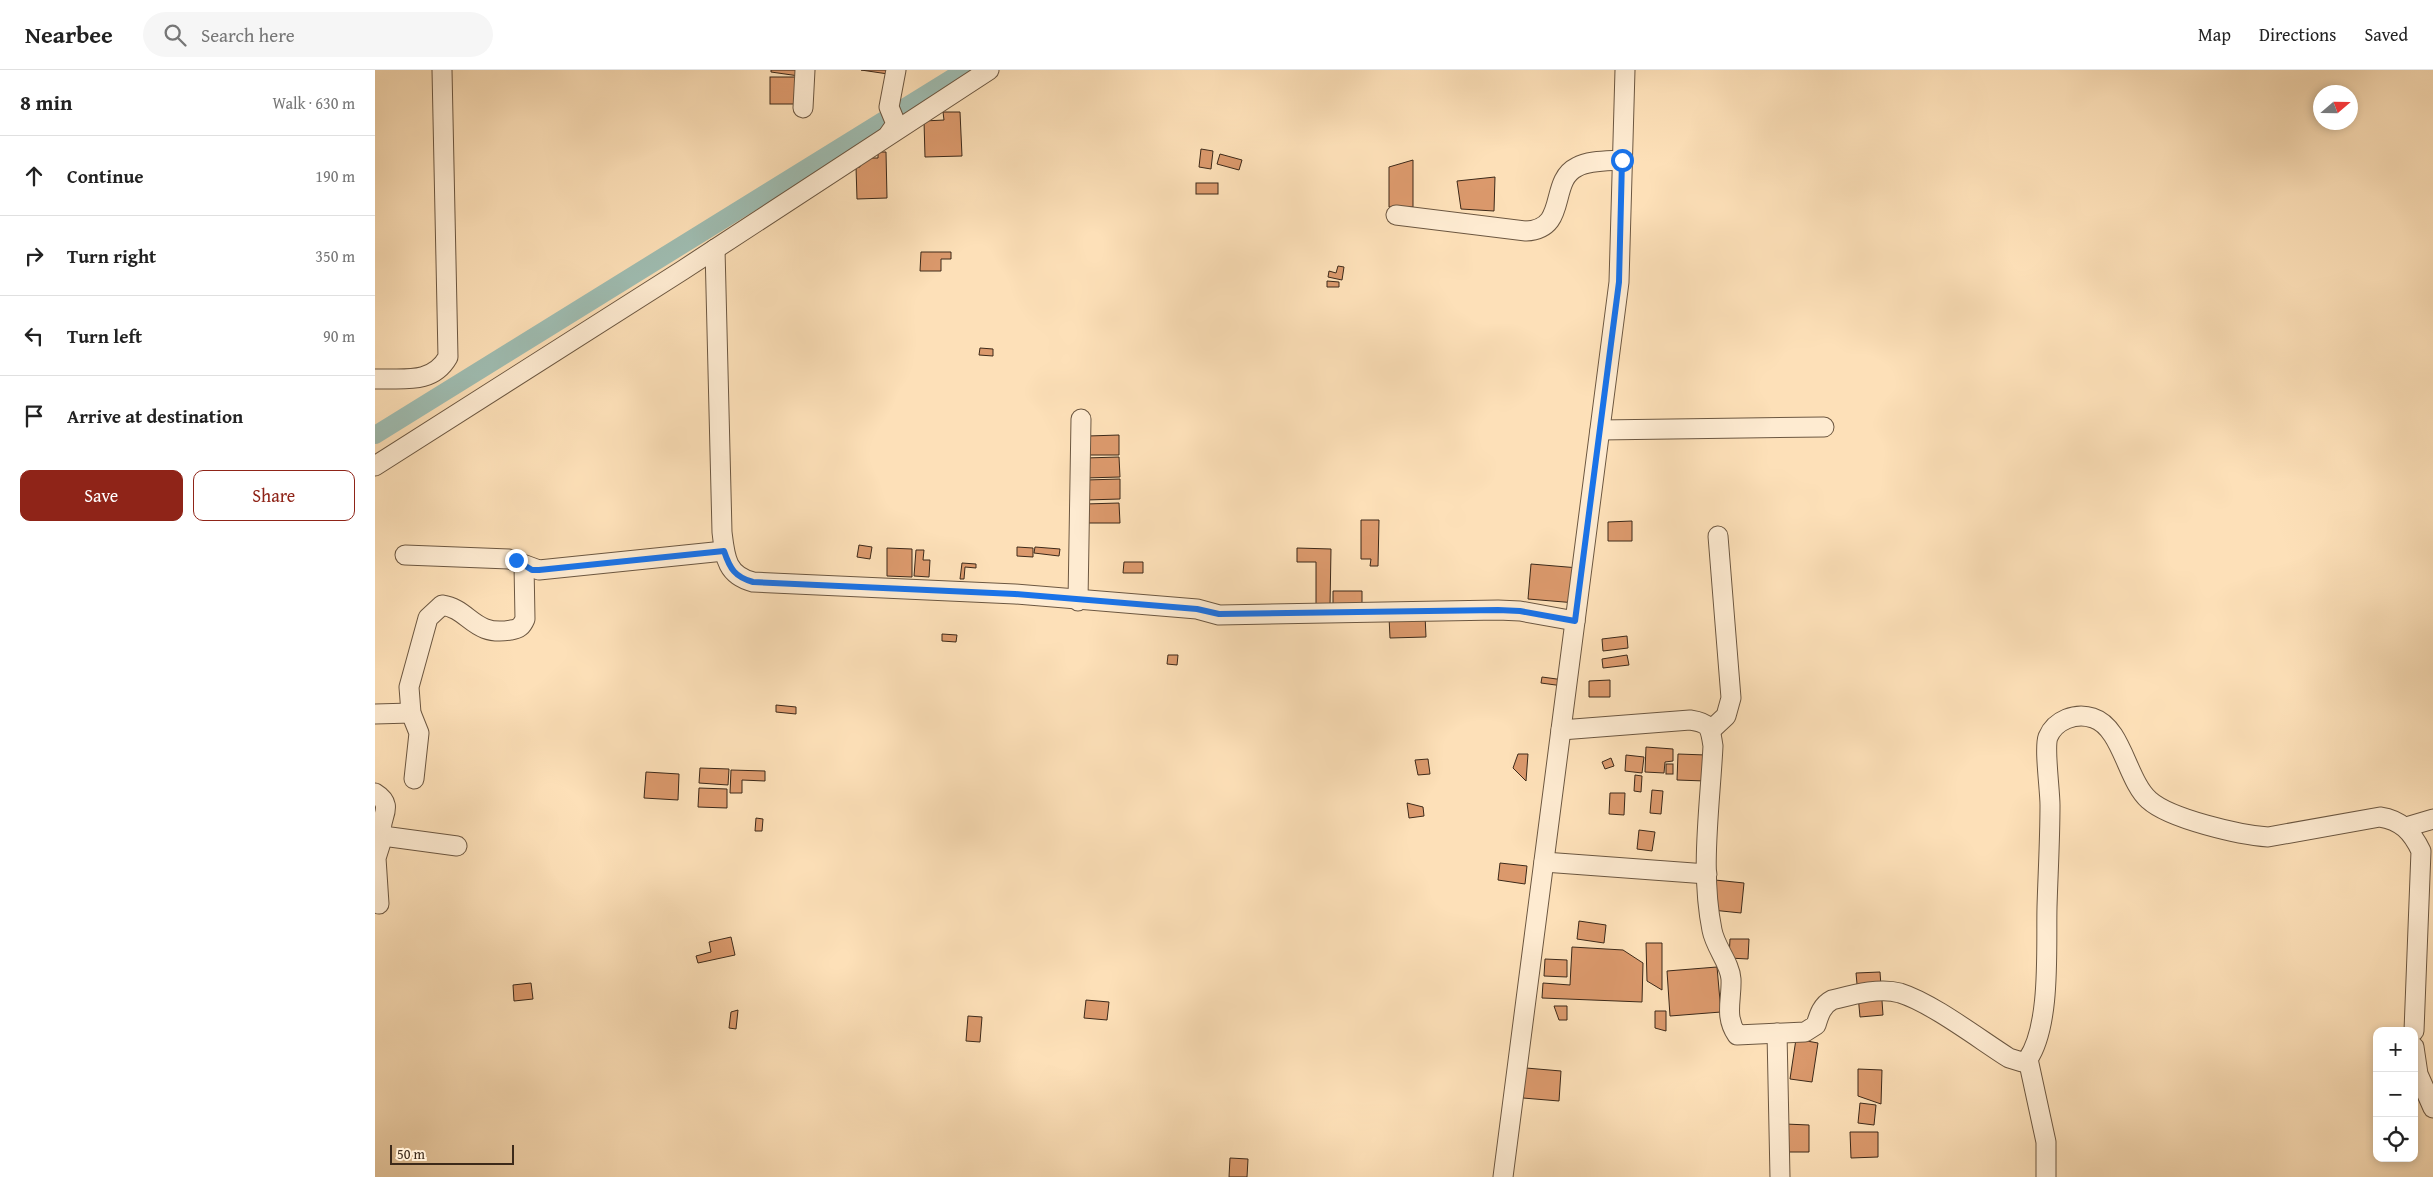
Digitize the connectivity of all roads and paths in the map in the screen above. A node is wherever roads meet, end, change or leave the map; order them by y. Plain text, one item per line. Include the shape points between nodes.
1 (442, 70) edge
2 (805, 70) edge
3 (896, 70) edge
4 (989, 70) edge
5 (1625, 70) edge
6 (803, 108) dead end
7 (891, 122) junction
8 (1622, 160) junction
9 (1396, 215) dead end
10 (715, 250) junction
11 (375, 379) edge
12 (1081, 419) dead end
13 (1824, 427) dead end
14 (1600, 430) junction
15 (375, 466) edge
16 (1718, 536) dead end
17 (724, 551) junction
18 (405, 554) dead end
19 (524, 565) junction
20 (1078, 601) junction
21 (1575, 621) junction
22 (411, 713) junction
23 (375, 714) edge
24 (1561, 730) junction
25 (1711, 730) junction
26 (414, 779) dead end
27 (375, 793) edge
28 (2433, 819) edge
29 (2406, 827) junction
30 (379, 828) edge
31 (457, 846) dead end
32 (1544, 862) junction
33 (1707, 874) junction
34 (379, 904) dead end
35 (2414, 1027) edge
36 (1777, 1033) junction
37 (2028, 1059) junction
38 (2418, 1072) edge
39 (2433, 1108) edge
40 (1503, 1177) edge
41 (1780, 1177) edge
42 (2046, 1177) edge

1 - 11 street via 448,357 442,368 431,376
2 - 6 street
3 - 7 street
4 - 7 street
5 - 8 street
7 - 10 street
8 - 9 street via 1576,167 1568,174 1548,224 1538,230
8 - 14 street via 1619,282
10 - 15 street
10 - 17 street
12 - 20 street
13 - 14 street
14 - 21 street
16 - 25 street via 1731,698 1726,716
17 - 19 street via 539,570
17 - 20 street via 733,573 740,579 753,582 1015,594
18 - 19 street via 509,559
19 - 22 street via 525,618 523,625 516,629 489,631 450,606 442,605 428,618 409,687
20 - 21 street via 1197,609 1219,614 1498,610
21 - 24 street
22 - 23 street
22 - 26 street via 419,733
24 - 25 street via 1690,720 1703,722
24 - 32 street
25 - 33 street
27 - 30 street via 385,804 386,811
28 - 29 street
29 - 35 street via 2421,852
29 - 37 street via 2393,819 2379,817 2268,837 2251,836 2177,815 2149,800 2139,788 2114,737 2103,723 2093,718 2065,719 2047,738 2049,805 2044,999 2039,1038
30 - 31 street
30 - 34 street via 376,858
32 - 33 street
32 - 40 street
33 - 36 street via 1712,930 1731,978 1731,1026 1737,1035
36 - 37 street via 1805,1032 1816,1025 1826,1003 1832,1000 1871,992 1899,992 1920,1001 2009,1058 2021,1062
36 - 41 street
37 - 42 street via 2046,1142
38 - 39 street

